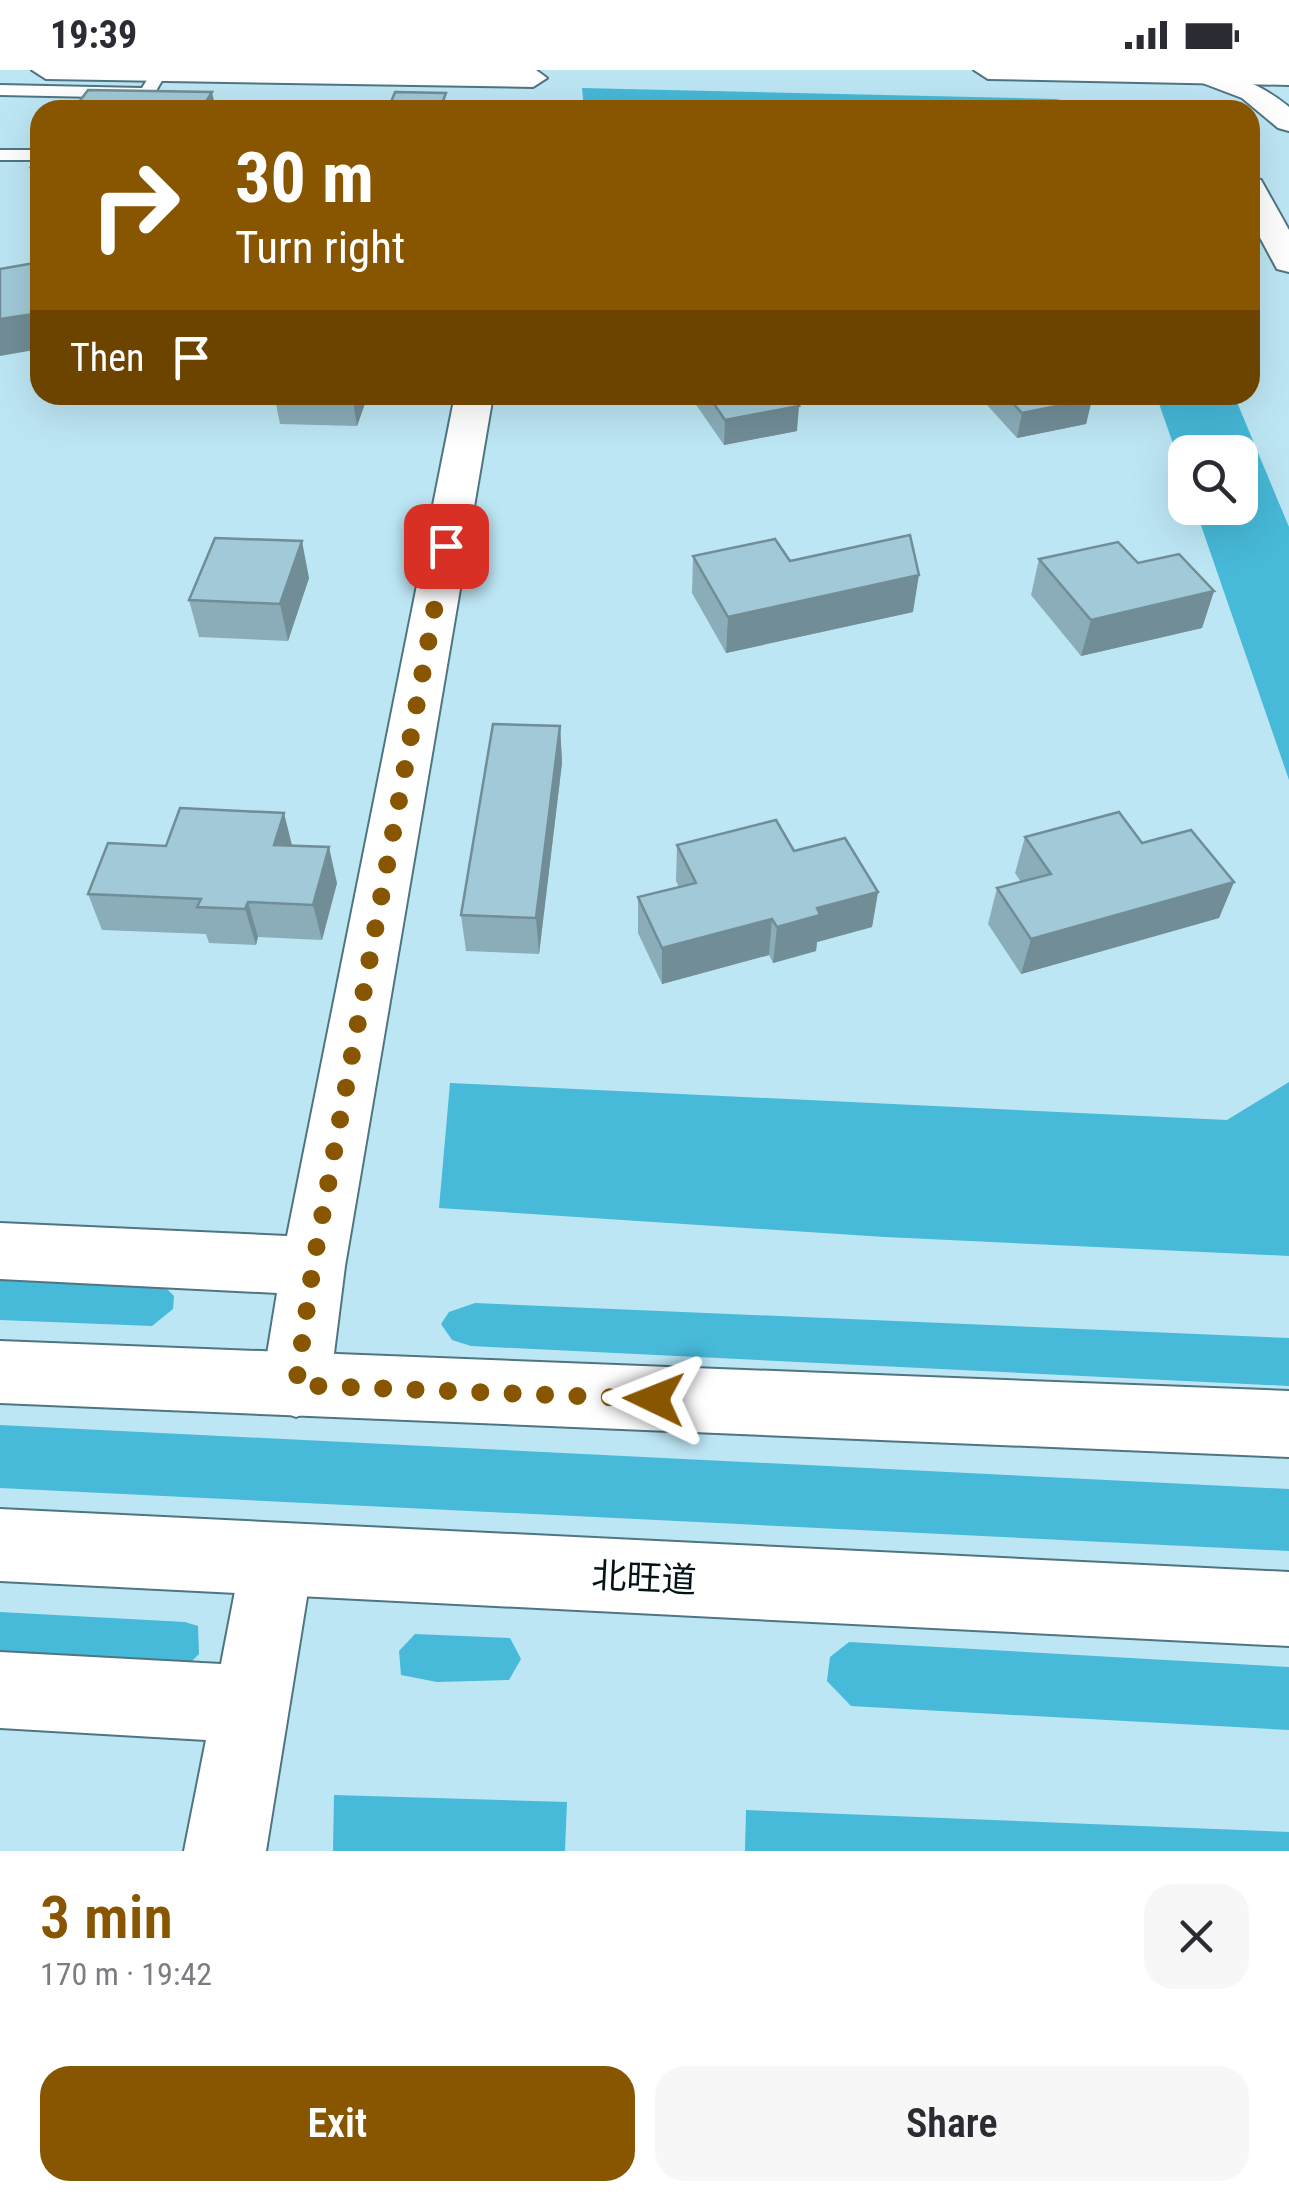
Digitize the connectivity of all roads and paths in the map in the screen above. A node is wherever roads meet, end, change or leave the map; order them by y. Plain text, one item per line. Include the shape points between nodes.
1 (46, 70) edge
2 (988, 70) edge
3 (1065, 71) edge
4 (159, 72) edge
5 (1197, 72) edge
6 (534, 74) edge
7 (1271, 74) edge
8 (0, 90) edge
9 (529, 100) edge
10 (1179, 100) edge
11 (1197, 100) edge
12 (1289, 121) edge
13 (0, 155) edge
14 (30, 155) edge
15 (1260, 205) edge
16 (1289, 262) edge
17 (472, 405) edge
18 (0, 1251) edge
19 (313, 1266) junction
20 (0, 1372) edge
21 (296, 1385) junction
22 (1289, 1424) edge
23 (0, 1545) edge
24 (277, 1560) junction
25 (1289, 1609) edge
26 (0, 1690) edge
27 (251, 1704) junction
28 (226, 1851) edge

1 - 4 street
2 - 3 street
3 - 5 street
3 - 10 street via 1131,82
4 - 6 street
4 - 8 lane via 147,92
5 - 7 street
5 - 11 street
5 - 12 street via 1252,92
6 - 9 street
7 - 12 street
13 - 14 lane
15 - 16 street
17 - 19 street
18 - 19 street
19 - 21 street
20 - 21 street
21 - 22 street
23 - 24 street, 北旺道
24 - 25 street, 北旺道
24 - 27 street
26 - 27 street
27 - 28 street

